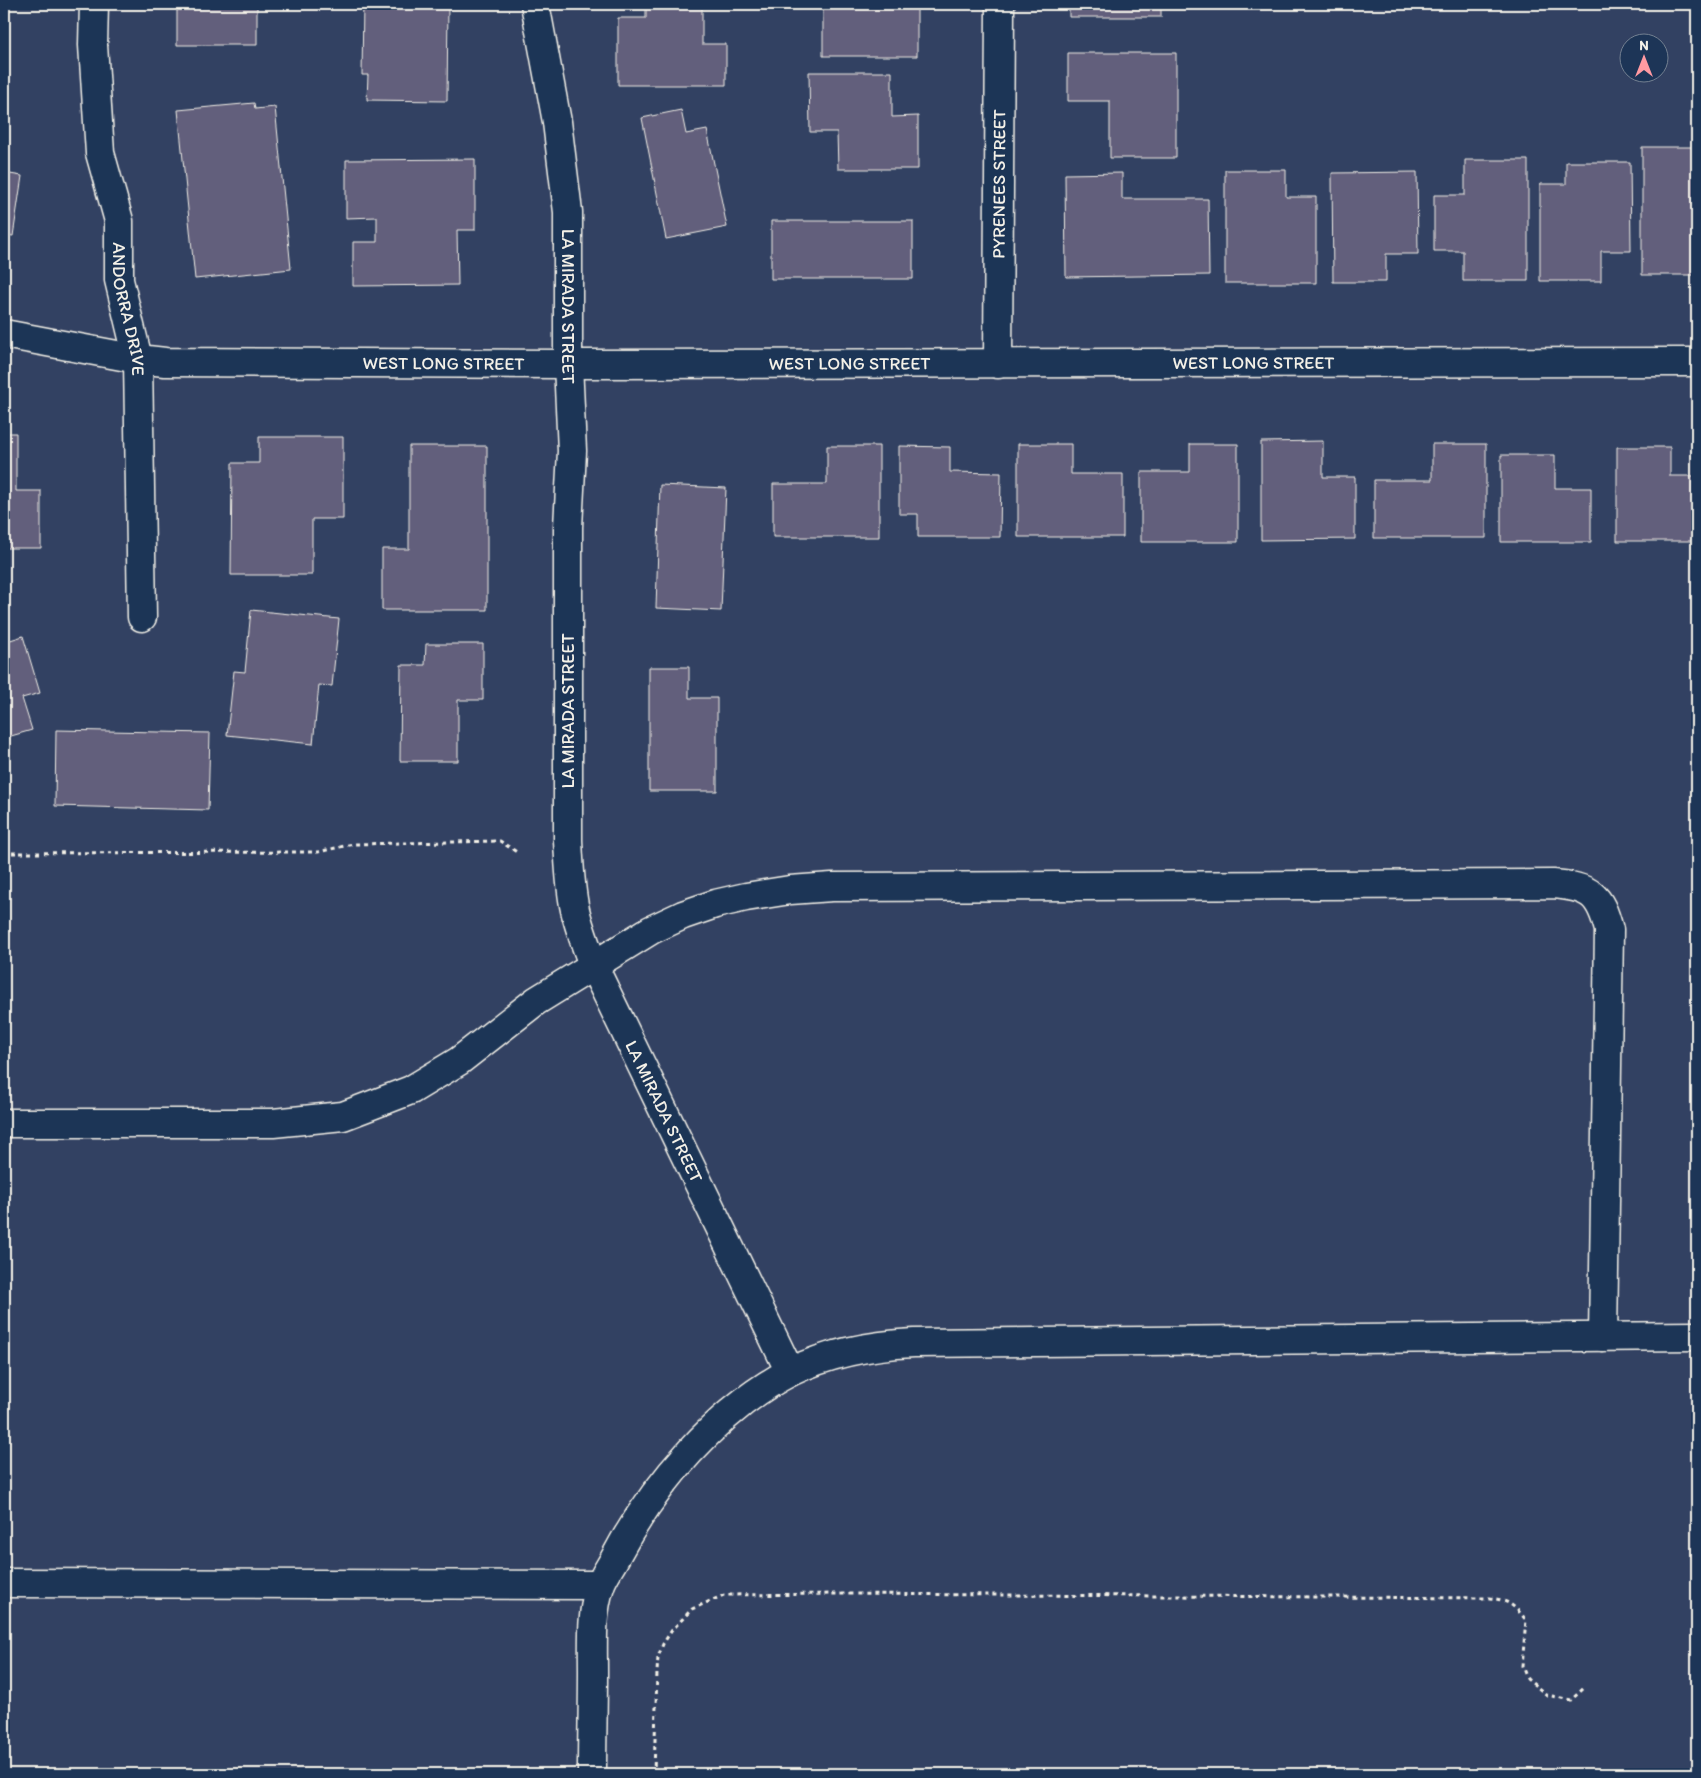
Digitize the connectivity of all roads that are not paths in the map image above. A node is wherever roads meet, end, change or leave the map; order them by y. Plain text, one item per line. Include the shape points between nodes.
1 (94, 4) edge
2 (535, 4) edge
3 (1000, 4) edge
4 (4, 334) edge
5 (138, 359) junction
6 (1697, 362) edge
7 (568, 364) junction
8 (998, 364) junction
9 (142, 616) dead end
10 (593, 965) junction
11 (4, 1123) edge
12 (1697, 1336) edge
13 (1603, 1337) junction
14 (790, 1372) junction
15 (4, 1583) edge
16 (600, 1585) junction
17 (592, 1774) edge

1 - 5 street, ANDORRA DRIVE via 93,45 100,154 119,221 119,280
2 - 7 street, LA MIRADA STREET via 557,122 568,212
3 - 8 street, PYRENEES STREET
4 - 5 street, WEST LONG STREET
5 - 7 street, WEST LONG STREET via 164,362
5 - 9 street, ANDORRA DRIVE
6 - 8 street, WEST LONG STREET
7 - 8 street, WEST LONG STREET
7 - 10 street, LA MIRADA STREET via 572,451 568,527 568,840 574,906
10 - 11 street via 536,1001 459,1061 411,1090 343,1116 273,1123
10 - 13 street via 651,930 691,912 746,897 815,888 1554,884 1587,890 1605,913 1609,930
10 - 14 street, LA MIRADA STREET
12 - 13 street
13 - 14 street via 882,1344 826,1357
14 - 16 street via 732,1411 672,1470 629,1531
15 - 16 street
16 - 17 street via 593,1618

